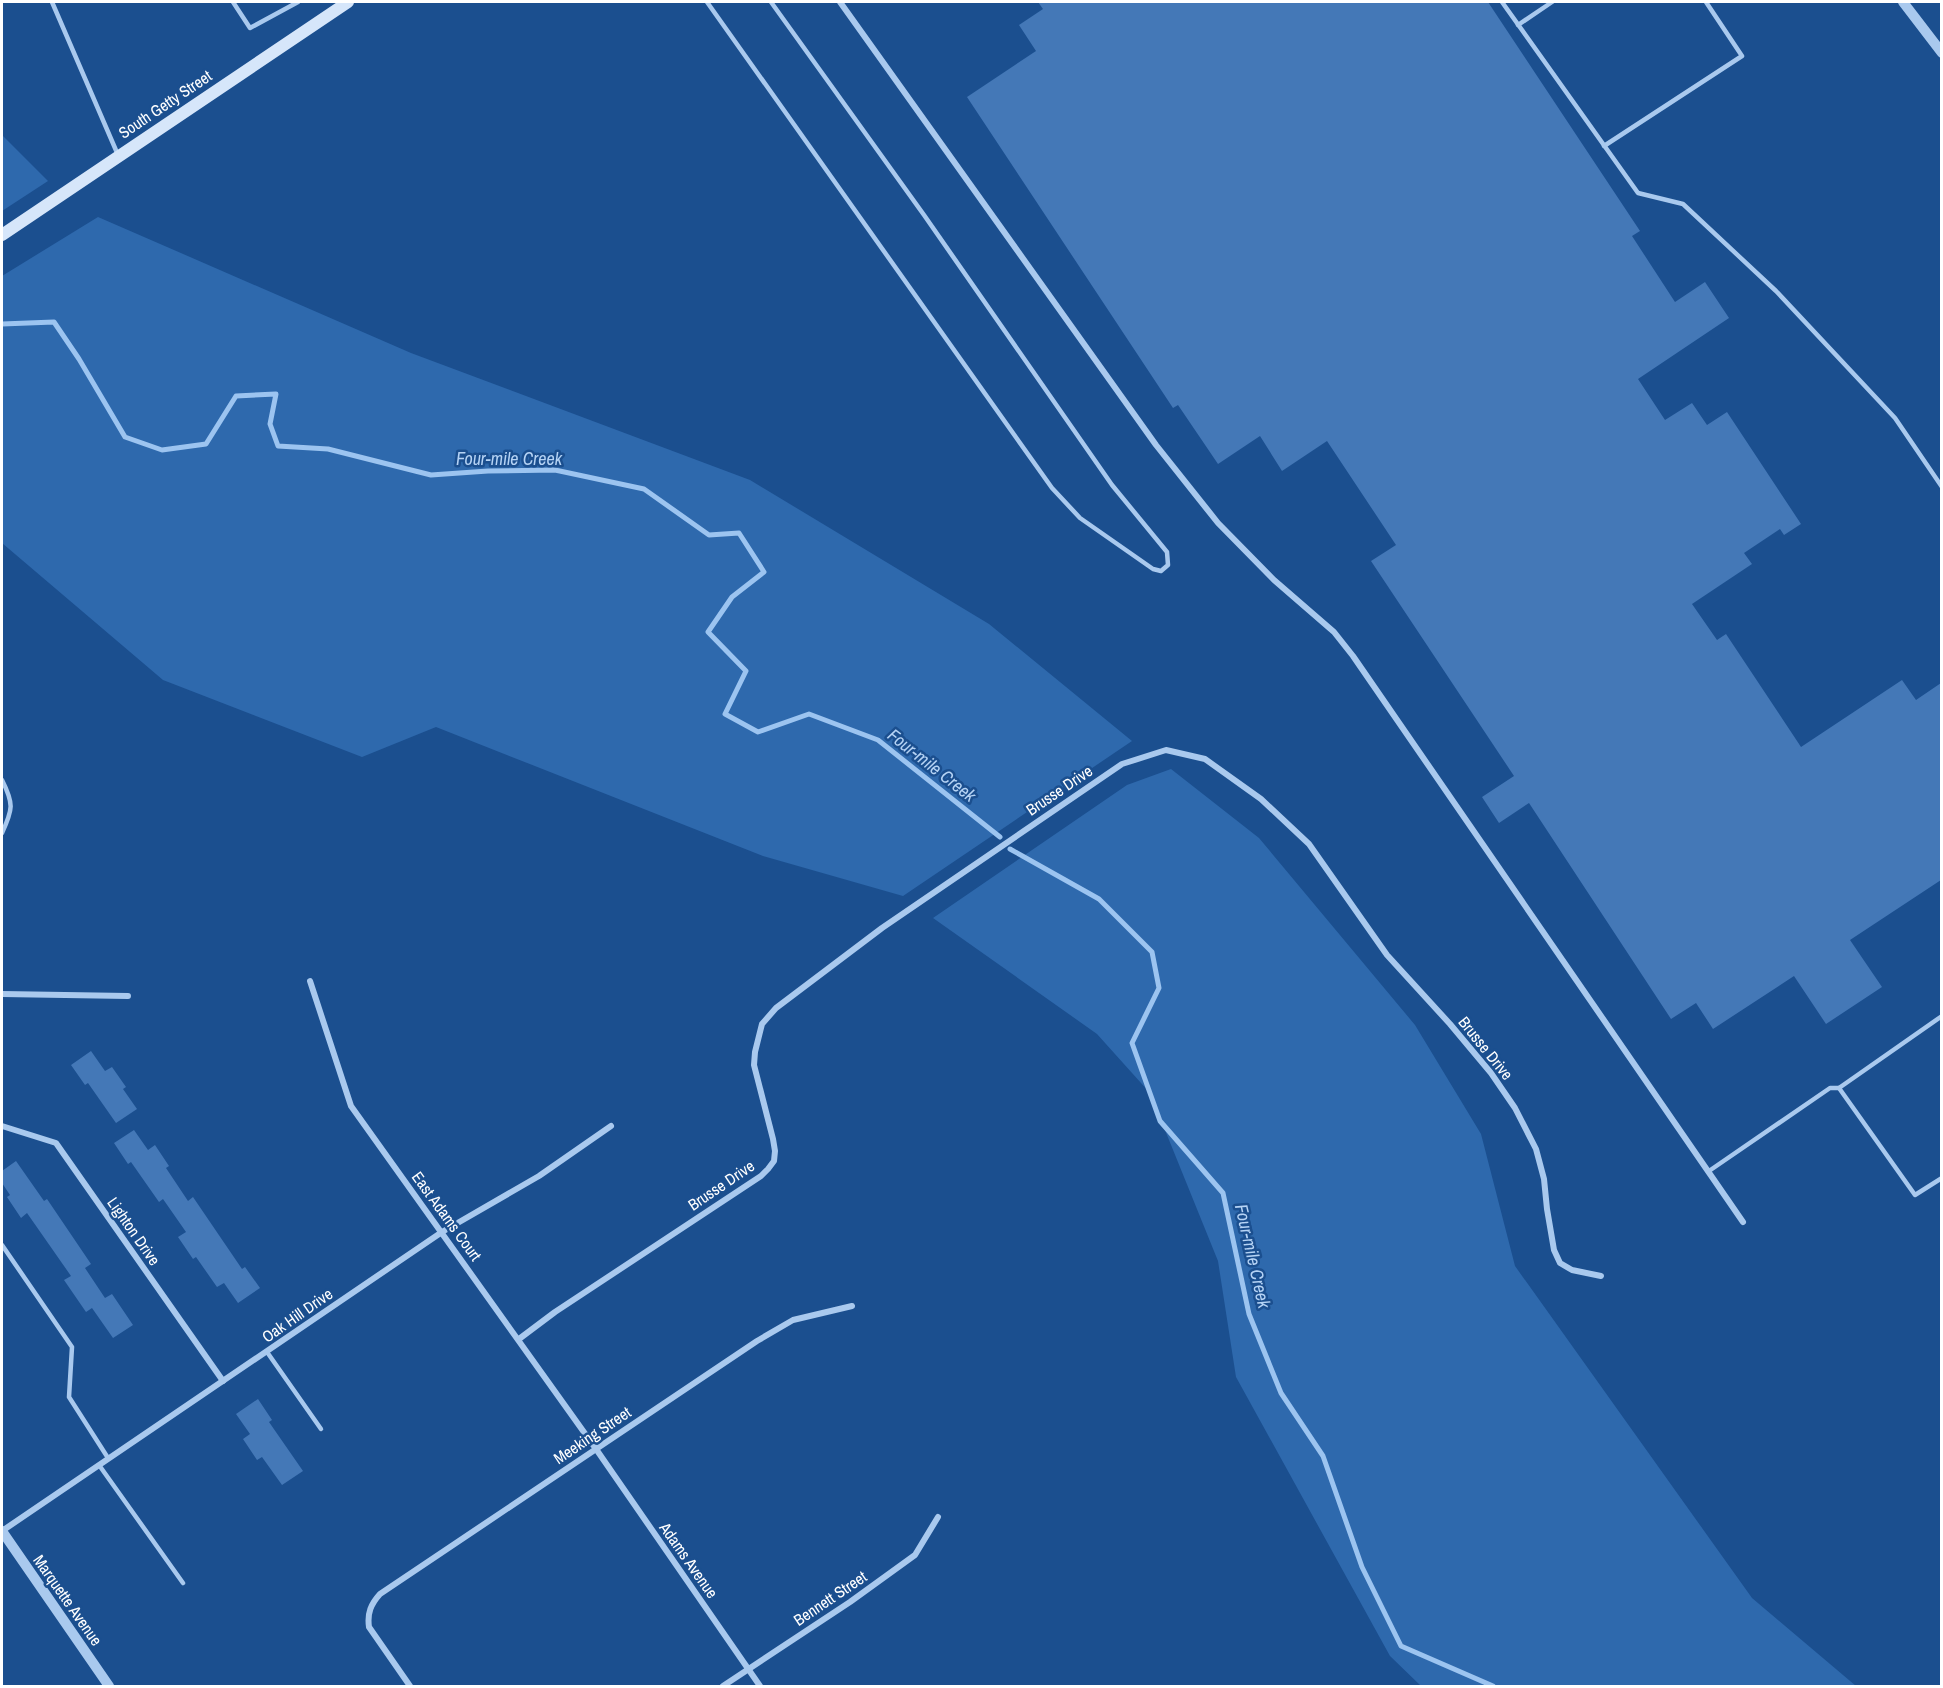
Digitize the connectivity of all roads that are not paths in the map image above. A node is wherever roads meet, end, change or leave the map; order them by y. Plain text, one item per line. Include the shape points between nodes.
1 (52, 2) edge
2 (233, 2) edge
3 (298, 2) edge
4 (348, 2) edge
5 (707, 2) edge
6 (771, 2) edge
7 (840, 2) edge
8 (1502, 2) edge
9 (1552, 2) edge
10 (1706, 2) edge
11 (1903, 2) edge
12 (1518, 25) junction
13 (1941, 53) edge
14 (1604, 146) junction
15 (118, 155) junction
16 (2, 235) edge
17 (1941, 487) edge
18 (2, 780) edge
19 (2, 833) edge
20 (310, 981) dead end
21 (2, 994) edge
22 (128, 996) dead end
23 (1941, 1016) edge
24 (1839, 1088) junction
25 (2, 1126) edge
26 (611, 1126) dead end
27 (1709, 1171) junction
28 (1941, 1178) edge
29 (1743, 1222) dead end
30 (442, 1232) junction
31 (2, 1245) edge
32 (1601, 1276) dead end
33 (852, 1306) dead end
34 (519, 1339) junction
35 (267, 1352) junction
36 (224, 1381) junction
37 (321, 1429) dead end
38 (596, 1449) junction
39 (108, 1458) junction
40 (99, 1465) junction
41 (938, 1517) dead end
42 (2, 1532) edge
43 (183, 1583) dead end
44 (748, 1670) junction
45 (110, 1686) edge
46 (410, 1686) edge
47 (723, 1686) edge
48 (760, 1686) edge

1 - 15 lane
2 - 3 lane via 250,28
4 - 15 main road, South Getty Street
5 - 6 lane via 1052,488 1080,518 1161,571 1168,565 1167,552 1112,485
7 - 27 street via 1156,445 1218,523 1274,580 1334,632 1353,656
8 - 12 lane
9 - 12 lane
10 - 14 lane via 1742,56
11 - 13 street
12 - 14 lane
14 - 17 lane via 1638,193 1683,204 1776,291 1895,418
15 - 16 main road, South Getty Street
18 - 19 lane via 11,800
20 - 30 street, East Adams Court via 351,1106
21 - 22 street
23 - 24 lane
24 - 27 lane via 1830,1088
24 - 28 lane via 1915,1195
25 - 36 street, Lighton Drive via 56,1143
26 - 30 street, Oak Hill Drive via 539,1176
27 - 29 street
30 - 34 street, East Adams Court
30 - 35 street, Oak Hill Drive
31 - 39 lane via 72,1347 69,1397
32 - 34 street, Brusse Drive via 1572,1270 1560,1263 1554,1250 1536,1149 1515,1108 1491,1073 1387,956 1310,844 1261,799 1205,759 1166,750 1122,764 882,928 776,1008 762,1024 754,1065 773,1139 774,1161 768,1169
33 - 38 street, Meeking Street via 793,1320
34 - 38 street, East Adams Court
35 - 36 street, Oak Hill Drive
35 - 37 lane
36 - 39 street, Oak Hill Drive
38 - 44 street, Adams Avenue
38 - 46 street, Meeking Street via 380,1594 370,1610 369,1627
39 - 40 street, Oak Hill Drive
40 - 42 street, Oak Hill Drive
40 - 43 lane
41 - 44 street, Bennett Street via 915,1556
42 - 45 street, Marquette Avenue
44 - 47 street, Bennett Street
44 - 48 street, Adams Avenue

